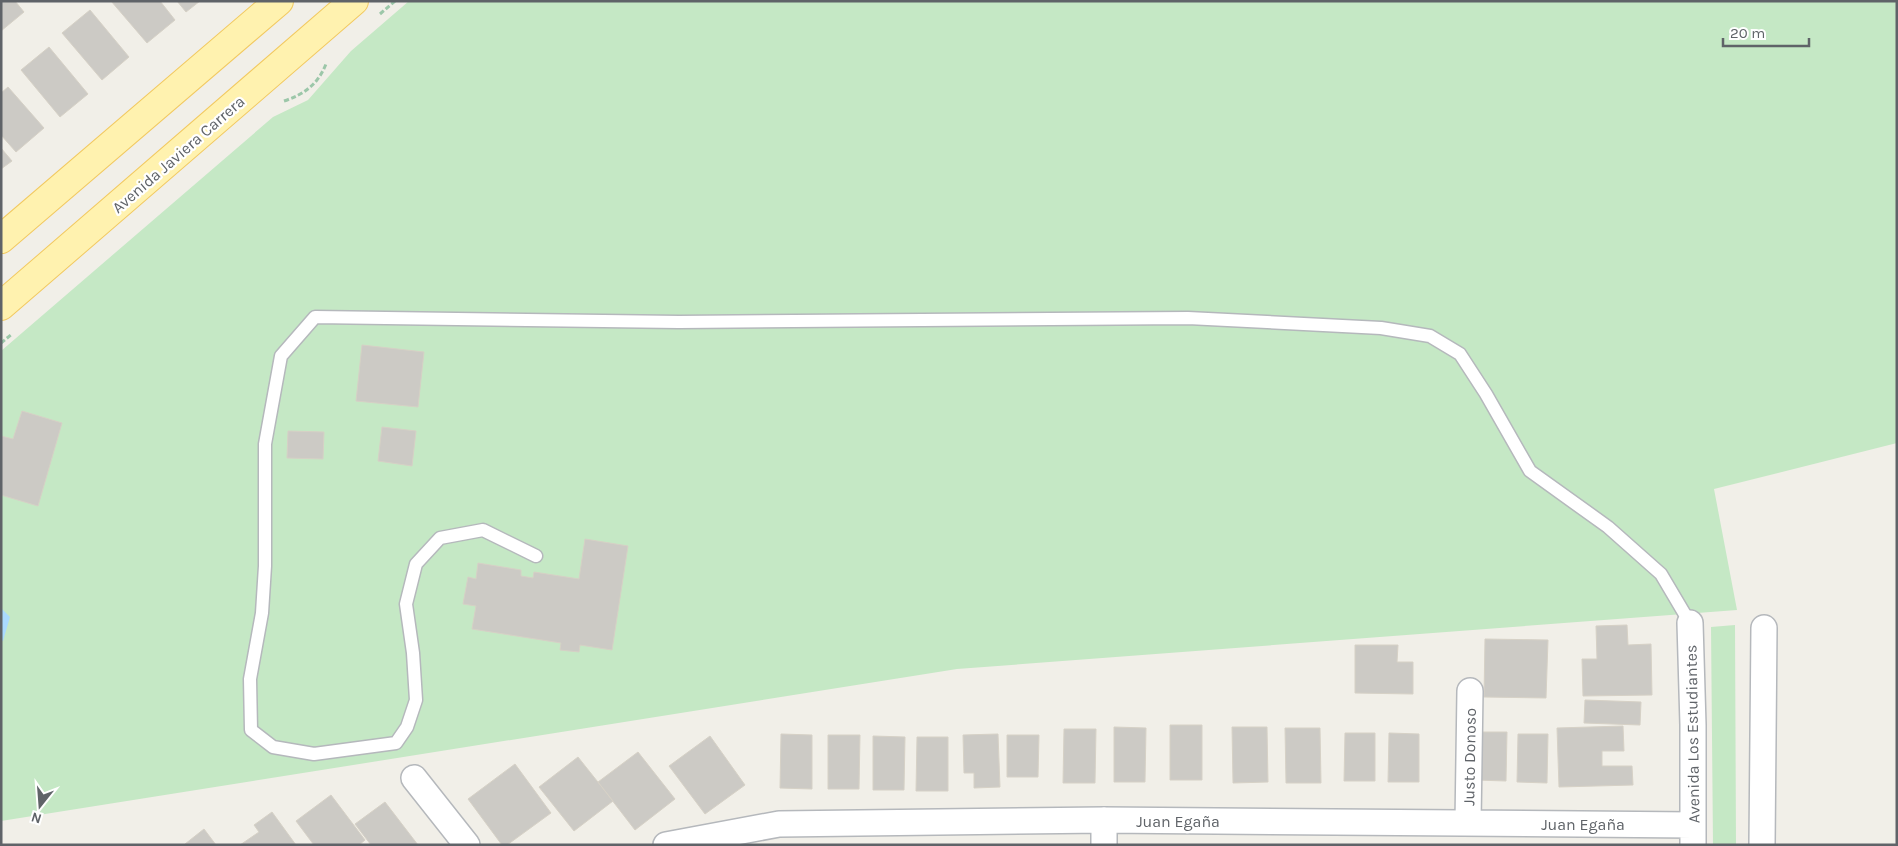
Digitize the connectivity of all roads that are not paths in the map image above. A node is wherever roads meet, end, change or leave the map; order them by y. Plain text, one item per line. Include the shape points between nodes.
1 (279, 1) edge
2 (354, 1) edge
3 (1, 239) edge
4 (1, 306) edge
5 (536, 556) dead end
6 (1690, 624) joint
7 (1764, 628) dead end
8 (1470, 691) dead end
9 (414, 778) dead end
10 (1104, 820) junction
11 (1468, 823) junction
12 (1693, 835) edge
13 (467, 845) edge
14 (666, 845) edge
15 (1104, 845) edge
16 (1762, 845) edge

1 - 3 main road
2 - 4 main road, Avenida Javiera Carrera
5 - 6 lane via 483,530 440,538 416,564 406,604 416,700 407,728 396,743 314,754 273,747 252,730 250,680 262,612 265,566 265,444 281,356 315,317 679,322 1188,318 1381,328 1430,336 1460,354 1530,471 1608,526 1661,574
6 - 12 street, Avenida Los Estudiantes
7 - 16 street
8 - 11 street, Justo Donoso
9 - 13 street
10 - 11 street, Juan Egaña
10 - 14 street, Juan Egaña via 779,824
10 - 15 street
11 - 12 street, Juan Egaña

